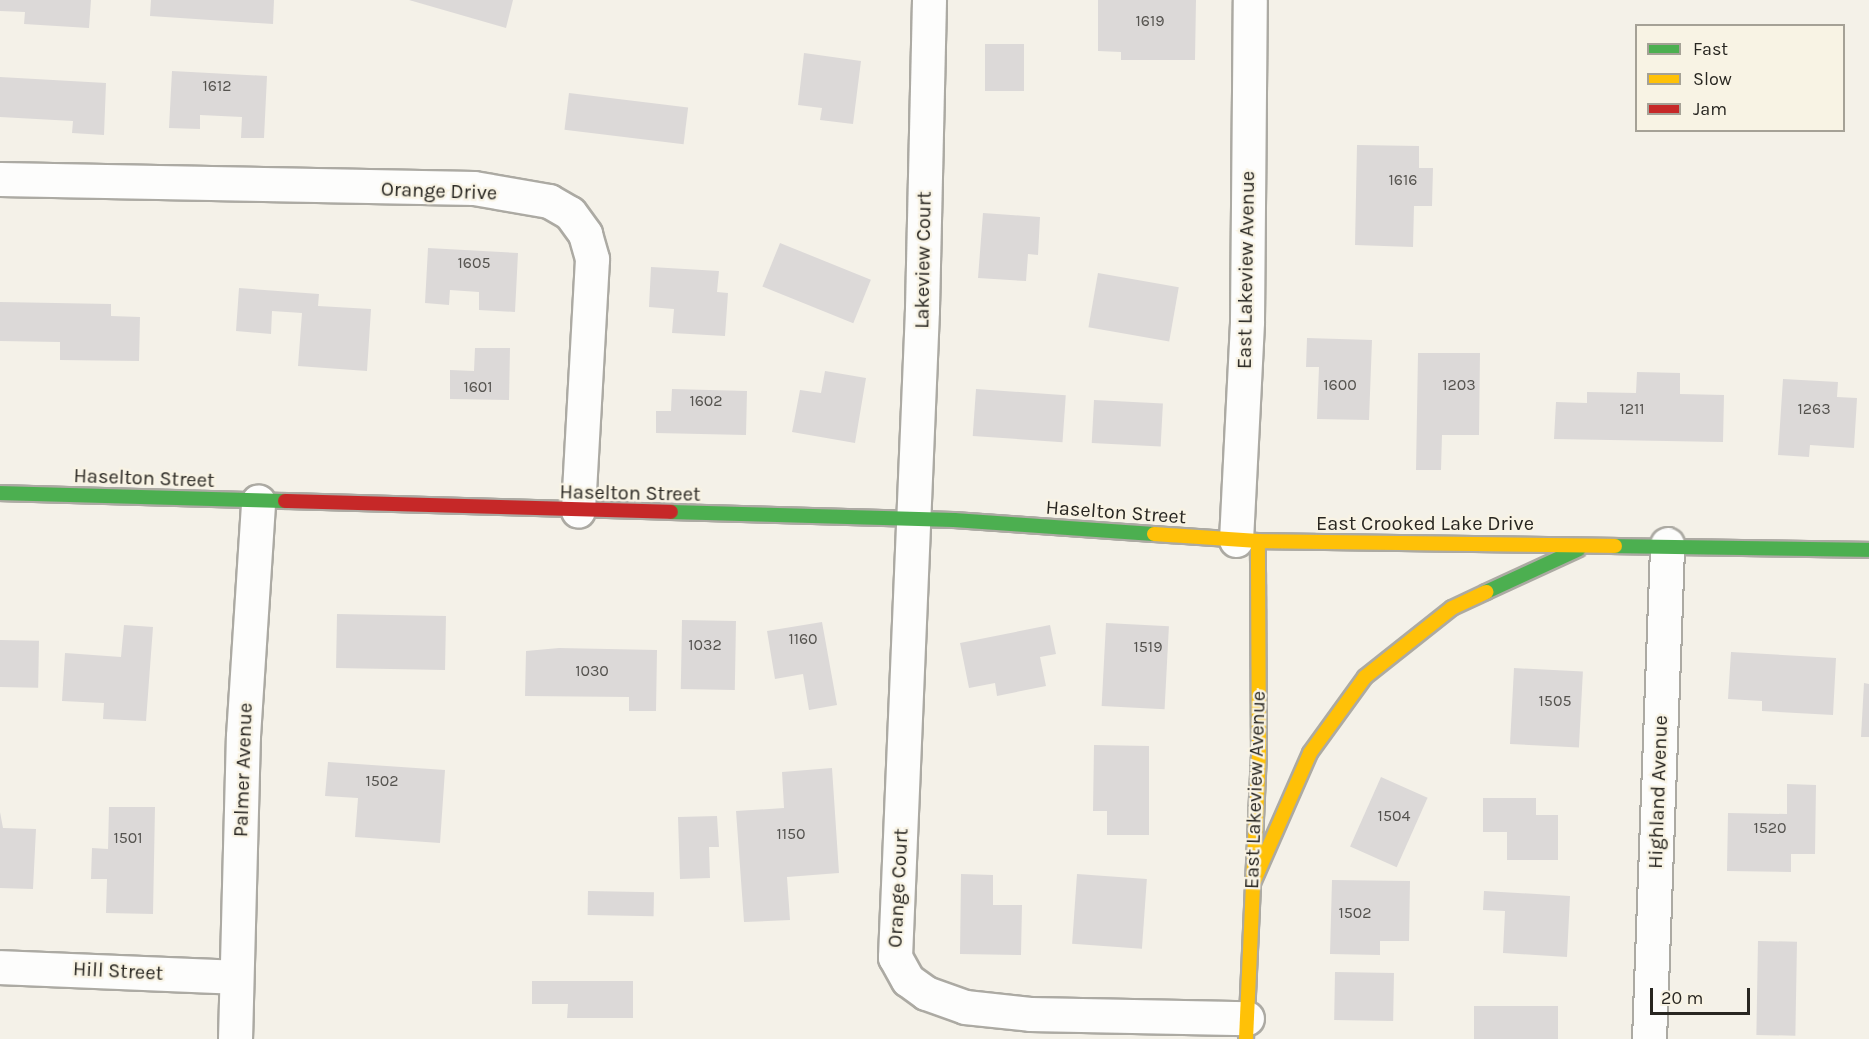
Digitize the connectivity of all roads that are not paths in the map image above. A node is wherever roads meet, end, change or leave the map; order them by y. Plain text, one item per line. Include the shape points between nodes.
1 (929, 0) edge
2 (1250, 0) edge
3 (0, 179) edge
4 (0, 493) edge
5 (258, 501) junction
6 (578, 511) junction
7 (912, 519) junction
8 (1247, 540) junction
9 (1592, 543) junction
10 (1667, 544) junction
11 (1869, 550) edge
12 (1253, 883) junction
13 (0, 967) edge
14 (236, 977) junction
15 (1247, 1029) edge
16 (235, 1039) edge
17 (1649, 1039) edge

1 - 7 street, Lakeview Court
2 - 8 street, East Lakeview Avenue
3 - 6 street, Orange Drive via 474,188 549,201 570,213 585,234 592,259
4 - 5 street, Haselton Street
5 - 6 street, Haselton Street
5 - 14 street, Palmer Avenue
6 - 7 street, Haselton Street
7 - 8 street, Haselton Street
7 - 15 street, Orange Court via 893,938 895,957 908,980 965,1007
8 - 9 street, East Crooked Lake Drive
8 - 12 street, East Lakeview Avenue
9 - 10 street, East Crooked Lake Drive
9 - 12 street, East Crooked Lake Drive via 1452,608 1365,677 1310,753
10 - 11 street, East Crooked Lake Drive
10 - 17 street, Highland Avenue
12 - 15 street, East Lakeview Avenue
13 - 14 street, Hill Street
14 - 16 street, Palmer Avenue

